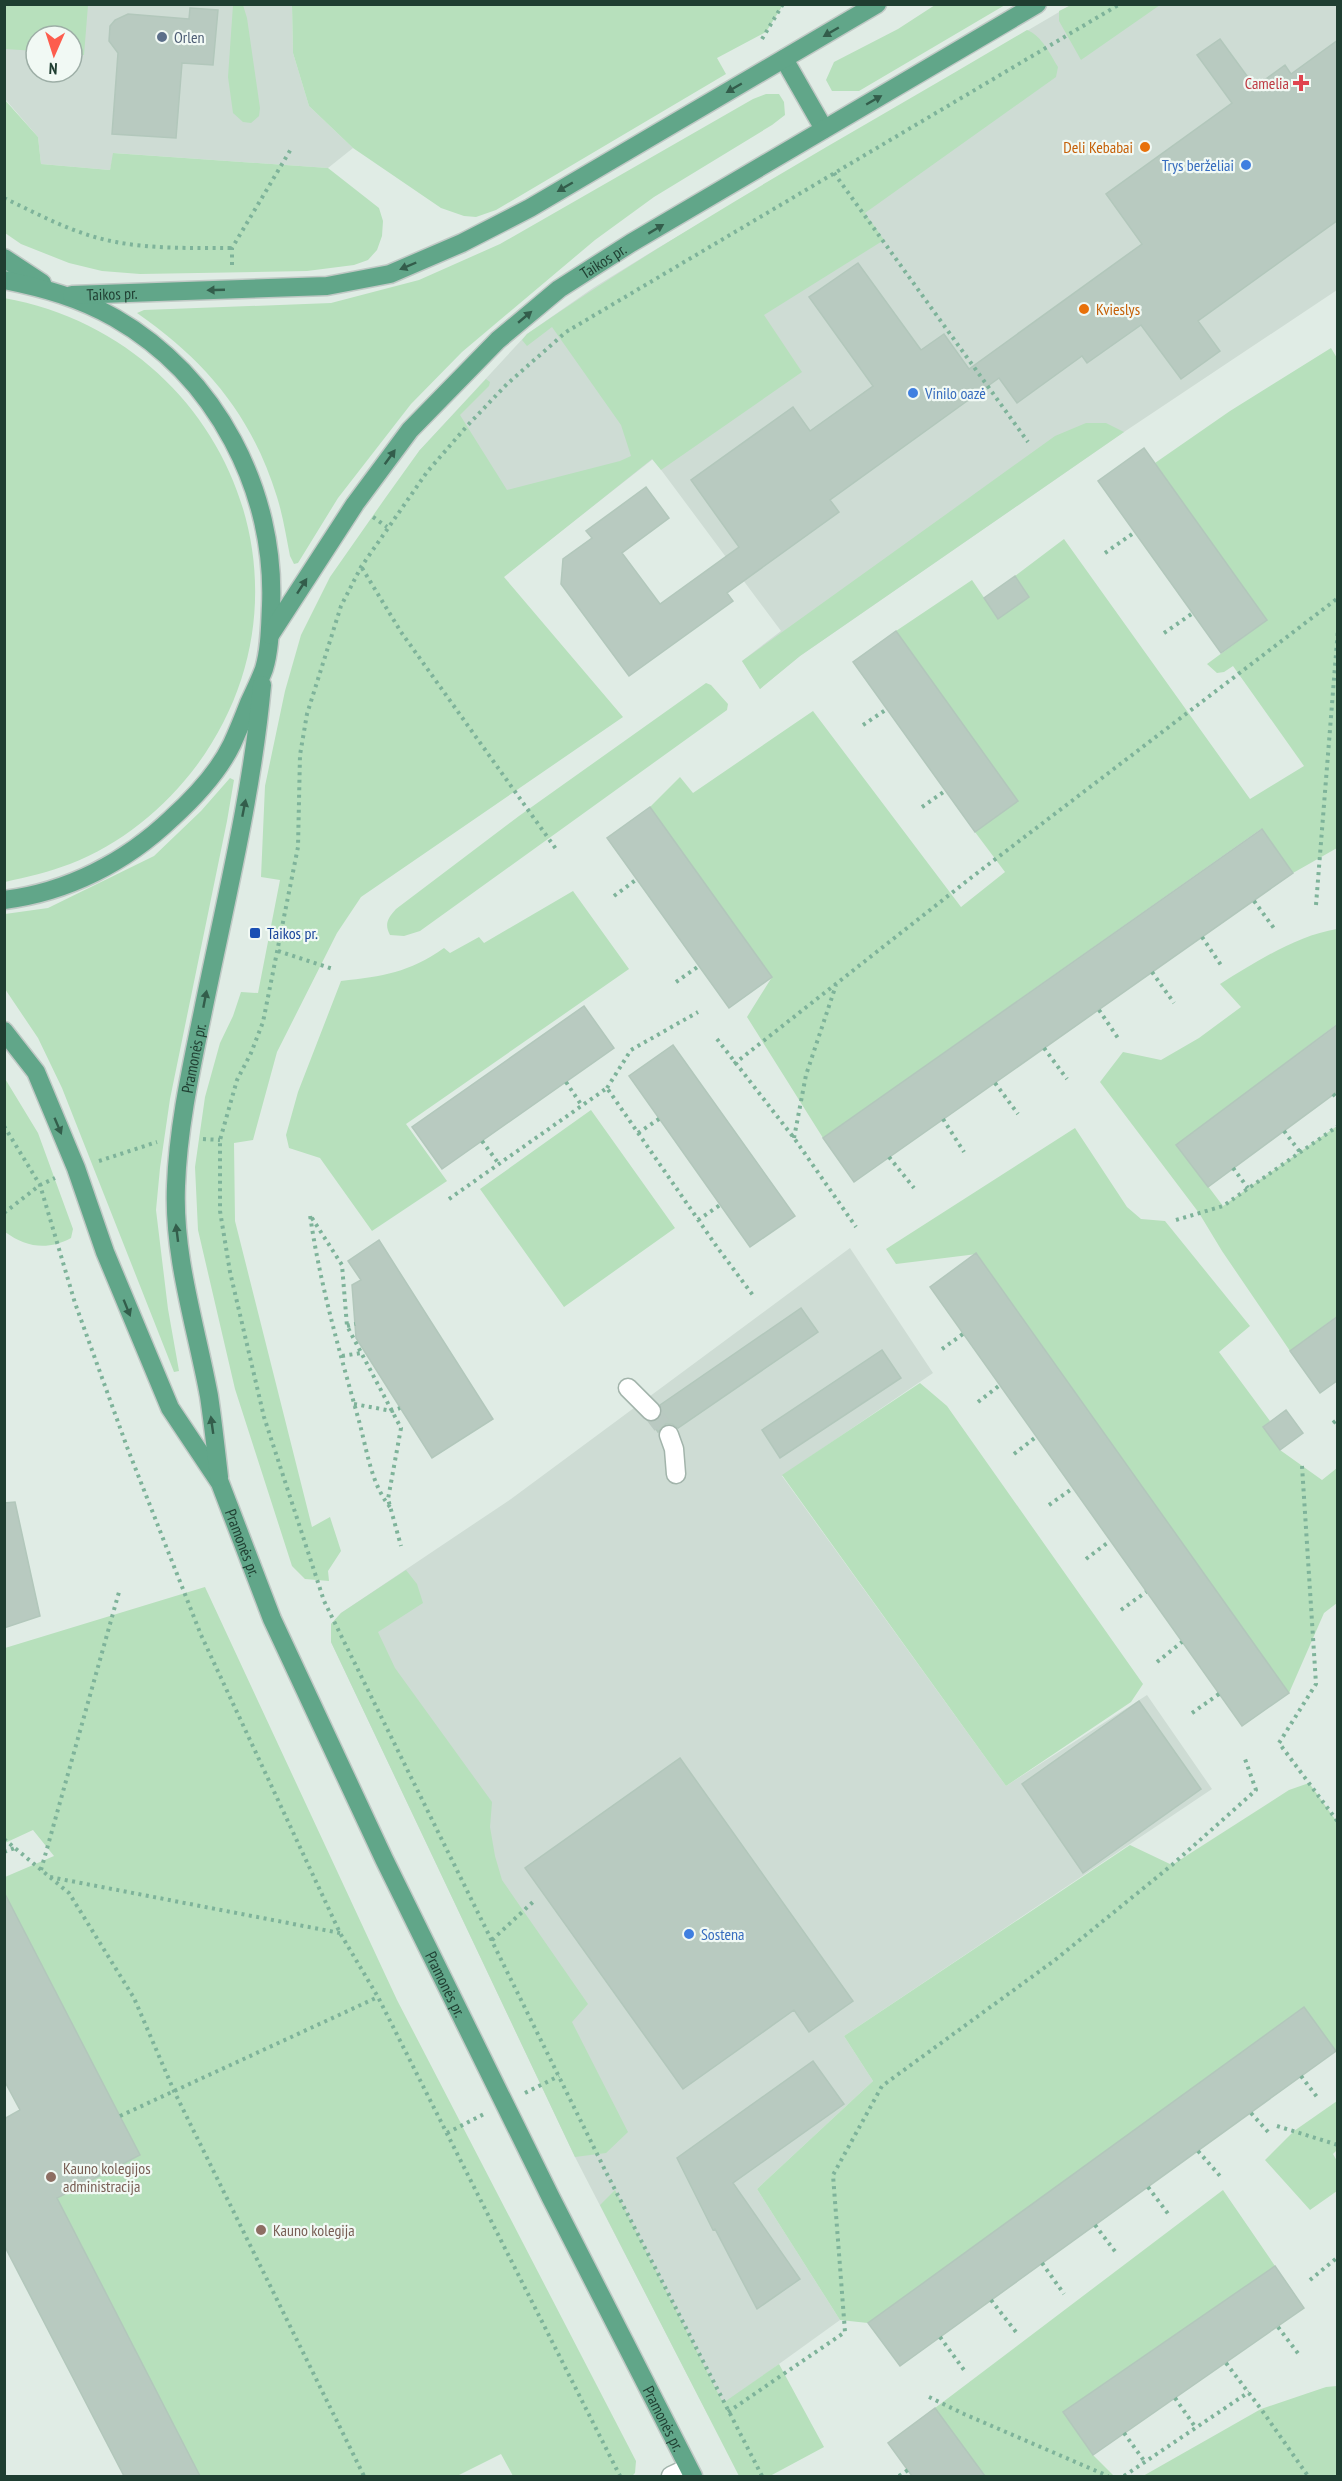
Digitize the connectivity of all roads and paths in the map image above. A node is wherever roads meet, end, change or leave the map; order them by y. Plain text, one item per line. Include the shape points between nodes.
1 (783, 4) edge
2 (877, 4) edge
3 (1037, 4) edge
4 (1120, 4) edge
5 (762, 39) dead end
6 (784, 59) junction
7 (824, 129) junction
8 (291, 149) dead end
9 (834, 173) junction
10 (4, 198) edge
11 (4, 258) edge
12 (4, 280) edge
13 (59, 292) junction
14 (1028, 442) dead end
15 (1135, 532) dead end
16 (1105, 553) dead end
17 (361, 567) junction
18 (1338, 598) edge
19 (1193, 613) dead end
20 (1338, 629) edge
21 (1164, 633) dead end
22 (270, 635) junction
23 (264, 669) junction
24 (886, 709) dead end
25 (863, 725) dead end
26 (945, 791) dead end
27 (922, 807) dead end
28 (556, 849) dead end
29 (637, 879) dead end
30 (614, 896) dead end
31 (4, 900) edge
32 (1254, 901) dead end
33 (1316, 904) dead end
34 (1275, 931) dead end
35 (1202, 937) dead end
36 (278, 951) junction
37 (699, 966) dead end
38 (1223, 968) dead end
39 (333, 969) dead end
40 (1152, 972) dead end
41 (676, 982) dead end
42 (836, 984) junction
43 (1174, 1003) dead end
44 (1099, 1010) dead end
45 (698, 1012) dead end
46 (4, 1030) edge
47 (717, 1039) dead end
48 (1120, 1041) dead end
49 (1044, 1048) dead end
50 (734, 1064) junction
51 (1067, 1079) dead end
52 (566, 1082) dead end
53 (995, 1083) dead end
54 (607, 1089) junction
55 (1333, 1094) dead end
56 (1338, 1099) edge
57 (582, 1106) junction
58 (1018, 1113) dead end
59 (659, 1119) dead end
60 (943, 1119) dead end
61 (4, 1126) edge
62 (1338, 1126) edge
63 (1284, 1131) dead end
64 (638, 1133) junction
65 (180, 1137) junction
66 (794, 1138) junction
67 (220, 1140) junction
68 (482, 1141) dead end
69 (964, 1152) dead end
70 (1300, 1152) junction
71 (889, 1157) dead end
72 (499, 1164) junction
73 (76, 1168) junction
74 (1233, 1168) dead end
75 (40, 1185) junction
76 (914, 1188) dead end
77 (1248, 1188) junction
78 (449, 1199) dead end
79 (720, 1205) dead end
80 (4, 1214) edge
81 (698, 1220) junction
82 (1176, 1220) dead end
83 (856, 1227) dead end
84 (755, 1298) dead end
85 (355, 1324) dead end
86 (347, 1326) junction
87 (963, 1334) dead end
88 (942, 1350) dead end
89 (362, 1353) junction
90 (342, 1356) junction
91 (1000, 1385) dead end
92 (628, 1388) dead end
93 (978, 1402) dead end
94 (354, 1404) junction
95 (400, 1408) dead end
96 (392, 1411) junction
97 (651, 1411) tunnel mouth
98 (669, 1434) tunnel mouth
99 (1036, 1437) dead end
100 (1014, 1454) dead end
101 (1302, 1466) dead end
102 (676, 1474) dead end
103 (220, 1483) junction
104 (1073, 1488) dead end
105 (1049, 1505) dead end
106 (390, 1507) junction
107 (1110, 1541) dead end
108 (401, 1546) dead end
109 (1086, 1559) dead end
110 (119, 1592) dead end
111 (1146, 1592) dead end
112 (1121, 1610) dead end
113 (1182, 1642) dead end
114 (1157, 1662) dead end
115 (1219, 1694) dead end
116 (1192, 1713) dead end
117 (1245, 1759) dead end
118 (1338, 1822) edge
119 (4, 1839) edge
120 (15, 1848) junction
121 (4, 1852) edge
122 (41, 1870) junction
123 (49, 1876) junction
124 (534, 1901) dead end
125 (340, 1934) junction
126 (492, 1940) junction
127 (378, 1997) junction
128 (1301, 2076) dead end
129 (174, 2091) junction
130 (1317, 2097) dead end
131 (1251, 2113) dead end
132 (120, 2116) dead end
133 (1277, 2126) dead end
134 (1269, 2133) dead end
135 (1338, 2145) edge
136 (1198, 2151) dead end
137 (1220, 2176) dead end
138 (1148, 2187) dead end
139 (1169, 2215) dead end
140 (1095, 2225) dead end
141 (1118, 2254) dead end
142 (1338, 2257) edge
143 (1042, 2263) dead end
144 (1310, 2280) dead end
145 (1064, 2294) dead end
146 (992, 2300) dead end
147 (1278, 2327) dead end
148 (1016, 2331) dead end
149 (940, 2337) dead end
150 (1300, 2356) dead end
151 (1226, 2363) dead end
152 (964, 2370) dead end
153 (1249, 2392) junction
154 (929, 2397) dead end
155 (1174, 2398) dead end
156 (728, 2412) junction
157 (1196, 2428) junction
158 (1124, 2433) dead end
159 (1145, 2463) junction
160 (908, 2470) dead end
161 (691, 2472) edge
162 (364, 2476) edge
163 (620, 2476) edge
164 (671, 2476) edge
165 (762, 2476) edge
166 (899, 2476) edge
167 (1108, 2476) edge
168 (1124, 2476) edge
169 (1308, 2476) edge

1 - 5 path
2 -> 6 main road, Taikos pr.
7 -> 3 main road, Taikos pr.
4 - 9 path
6 - 7 main road
6 -> 13 main road, Taikos pr. via 531,208 390,274 327,286
22 -> 7 main road, Taikos pr. via 355,504 410,430 498,340 559,289
8 - 10 path via 232,248 117,243 64,227
9 - 14 path
9 - 17 path via 566,332 467,426 427,472
11 - 13 main road
12 - 13 main road
13 - 22 main road via 116,318 159,349 197,387 228,430 252,479 266,530 272,583
15 - 16 path
17 - 28 path via 402,632
17 - 36 path via 341,606 307,714 300,755 297,847
18 - 42 path
19 - 21 path
20 - 33 path
22 - 23 main road
23 - 31 main road via 231,746 194,798 147,842 93,875 33,896
65 -> 23 main road, Pramonės pr. via 246,802
24 - 25 path
26 - 27 path
29 - 30 path
32 - 34 path
35 - 38 path
36 - 39 path
36 - 67 path via 263,1022 237,1080
37 - 41 path
40 - 43 path
42 - 50 path
42 - 66 path via 806,1075
44 - 48 path
45 - 54 path via 632,1050
46 -> 73 main road, Pramonės pr. via 36,1072
47 - 50 path
49 - 51 path
50 - 66 path
52 - 57 path
53 - 58 path
54 - 57 path
54 - 64 path
55 - 56 path
57 - 72 path
59 - 64 path
60 - 69 path
61 - 75 path
62 - 70 path
63 - 70 path
64 - 81 path
65 - 67 path
65 - 73 path
103 -> 65 main road, Pramonės pr. via 209,1396 176,1231
66 - 83 path
67 - 126 path via 220,1211 230,1272 264,1417 324,1601
68 - 72 path
70 - 77 path
71 - 76 path
72 - 78 path
73 - 75 path
73 -> 103 main road, Pramonės pr. via 105,1252 170,1408
74 - 77 path
75 - 80 path
75 - 125 path via 75,1303 182,1588
77 - 82 path via 1223,1206
79 - 81 path
81 - 84 path
85 - 86 path
86 - 89 path
86 - 90 path via 342,1265 310,1215 318,1267
87 - 88 path
89 - 90 path
89 - 96 path
90 - 94 path
91 - 93 path
92 - 97 street
94 - 96 path
94 - 106 path via 380,1494
95 - 96 path
96 - 106 path via 401,1428 388,1499
98 - 102 street
99 - 100 path
101 - 118 path via 1316,1684 1279,1743
103 - 161 main road, Pramonės pr. via 272,1619 384,1859
104 - 105 path
106 - 108 path
107 - 109 path
110 - 122 path
111 - 112 path
113 - 114 path
115 - 116 path
117 - 156 path via 1256,1790 1172,1865 1055,1960 882,2086 833,2175 845,2332
119 - 120 path
120 - 121 path
120 - 122 path
122 - 123 path
123 - 125 path
123 - 129 path via 69,1893 135,1998
124 - 126 path
125 - 127 path
126 - 156 path
127 - 129 path
127 - 163 path
128 - 130 path
129 - 132 path
129 - 162 path
131 - 134 path
133 - 135 path
136 - 137 path
138 - 139 path
140 - 141 path
142 - 144 path
143 - 145 path
146 - 148 path
147 - 150 path
149 - 152 path
151 - 153 path
153 - 157 path
153 - 169 path
154 - 167 path
155 - 157 path
156 - 165 path
157 - 159 path
158 - 159 path
159 - 168 path
160 - 166 path
161 - 164 street

